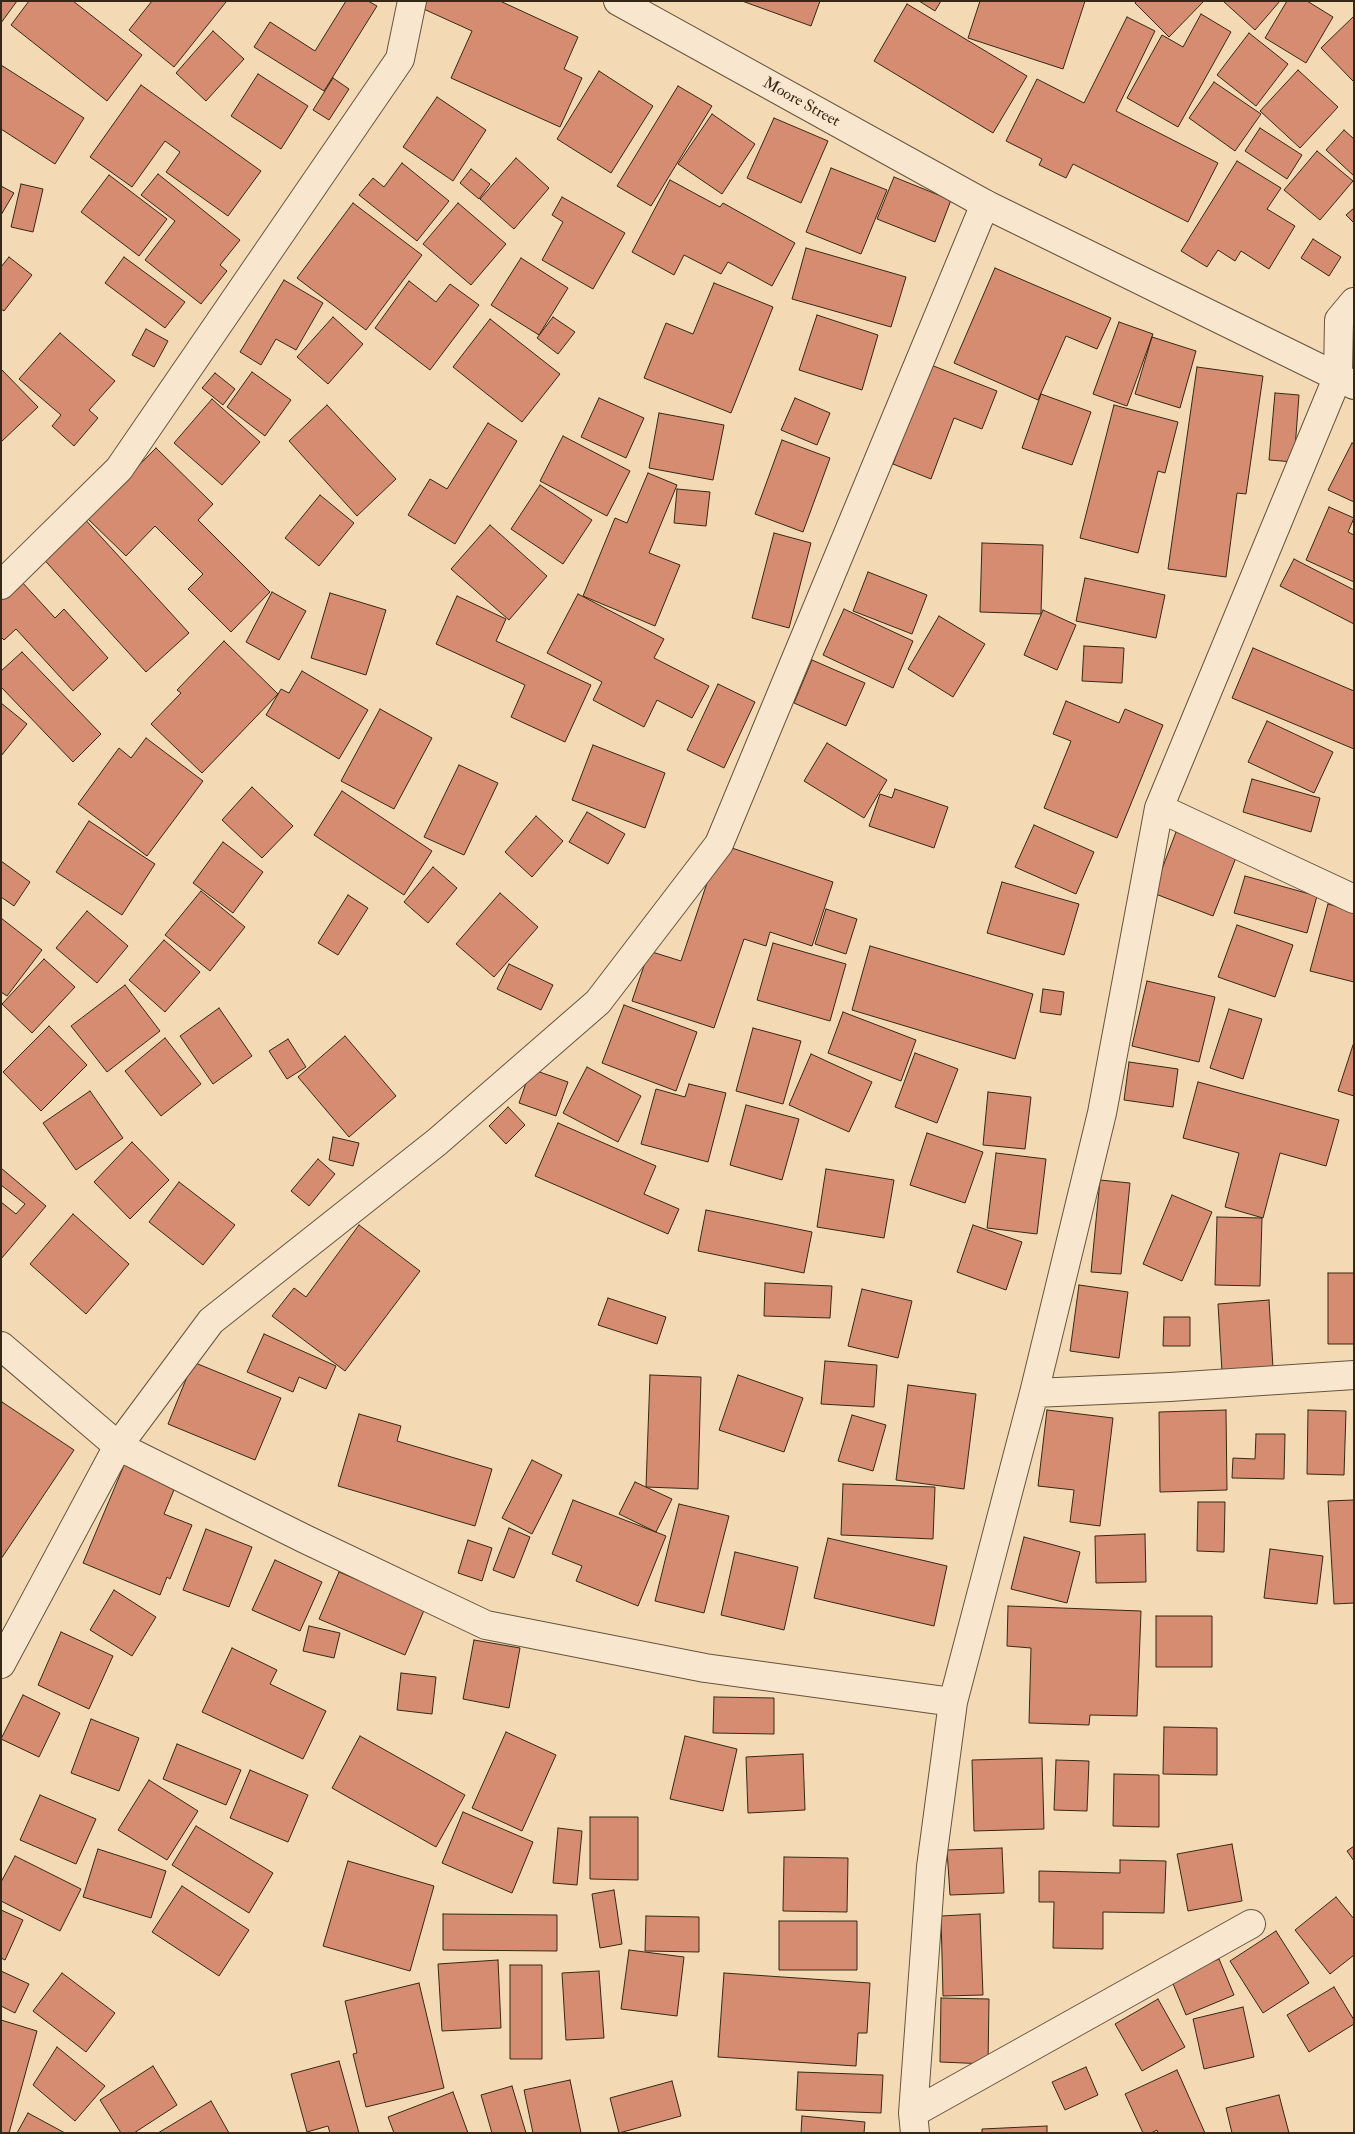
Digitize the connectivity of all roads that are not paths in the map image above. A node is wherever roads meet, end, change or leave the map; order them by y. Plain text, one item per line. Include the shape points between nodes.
1 (412, 1) edge
2 (618, 1) edge
3 (985, 204) junction
4 (1354, 302) edge
5 (1346, 380) edge
6 (1, 585) edge
7 (1159, 808) junction
8 (1354, 899) edge
9 (1, 1346) edge
10 (1354, 1375) edge
11 (1034, 1393) junction
12 (118, 1446) junction
13 (1, 1664) edge
14 (953, 1702) junction
15 (1251, 1924) dead end
16 (914, 2123) edge

1 - 6 street via 400,59 120,469
2 - 3 street, Moore Street
3 - 5 street, Moore Street
3 - 12 street via 719,844 598,1002 437,1142 211,1321
4 - 5 street via 1338,320
5 - 7 street
7 - 8 street
7 - 11 street via 1102,1113
9 - 12 street
10 - 11 street
11 - 14 street
12 - 13 street
12 - 14 street via 486,1624 705,1668
14 - 16 street via 931,1867
15 - 16 street

